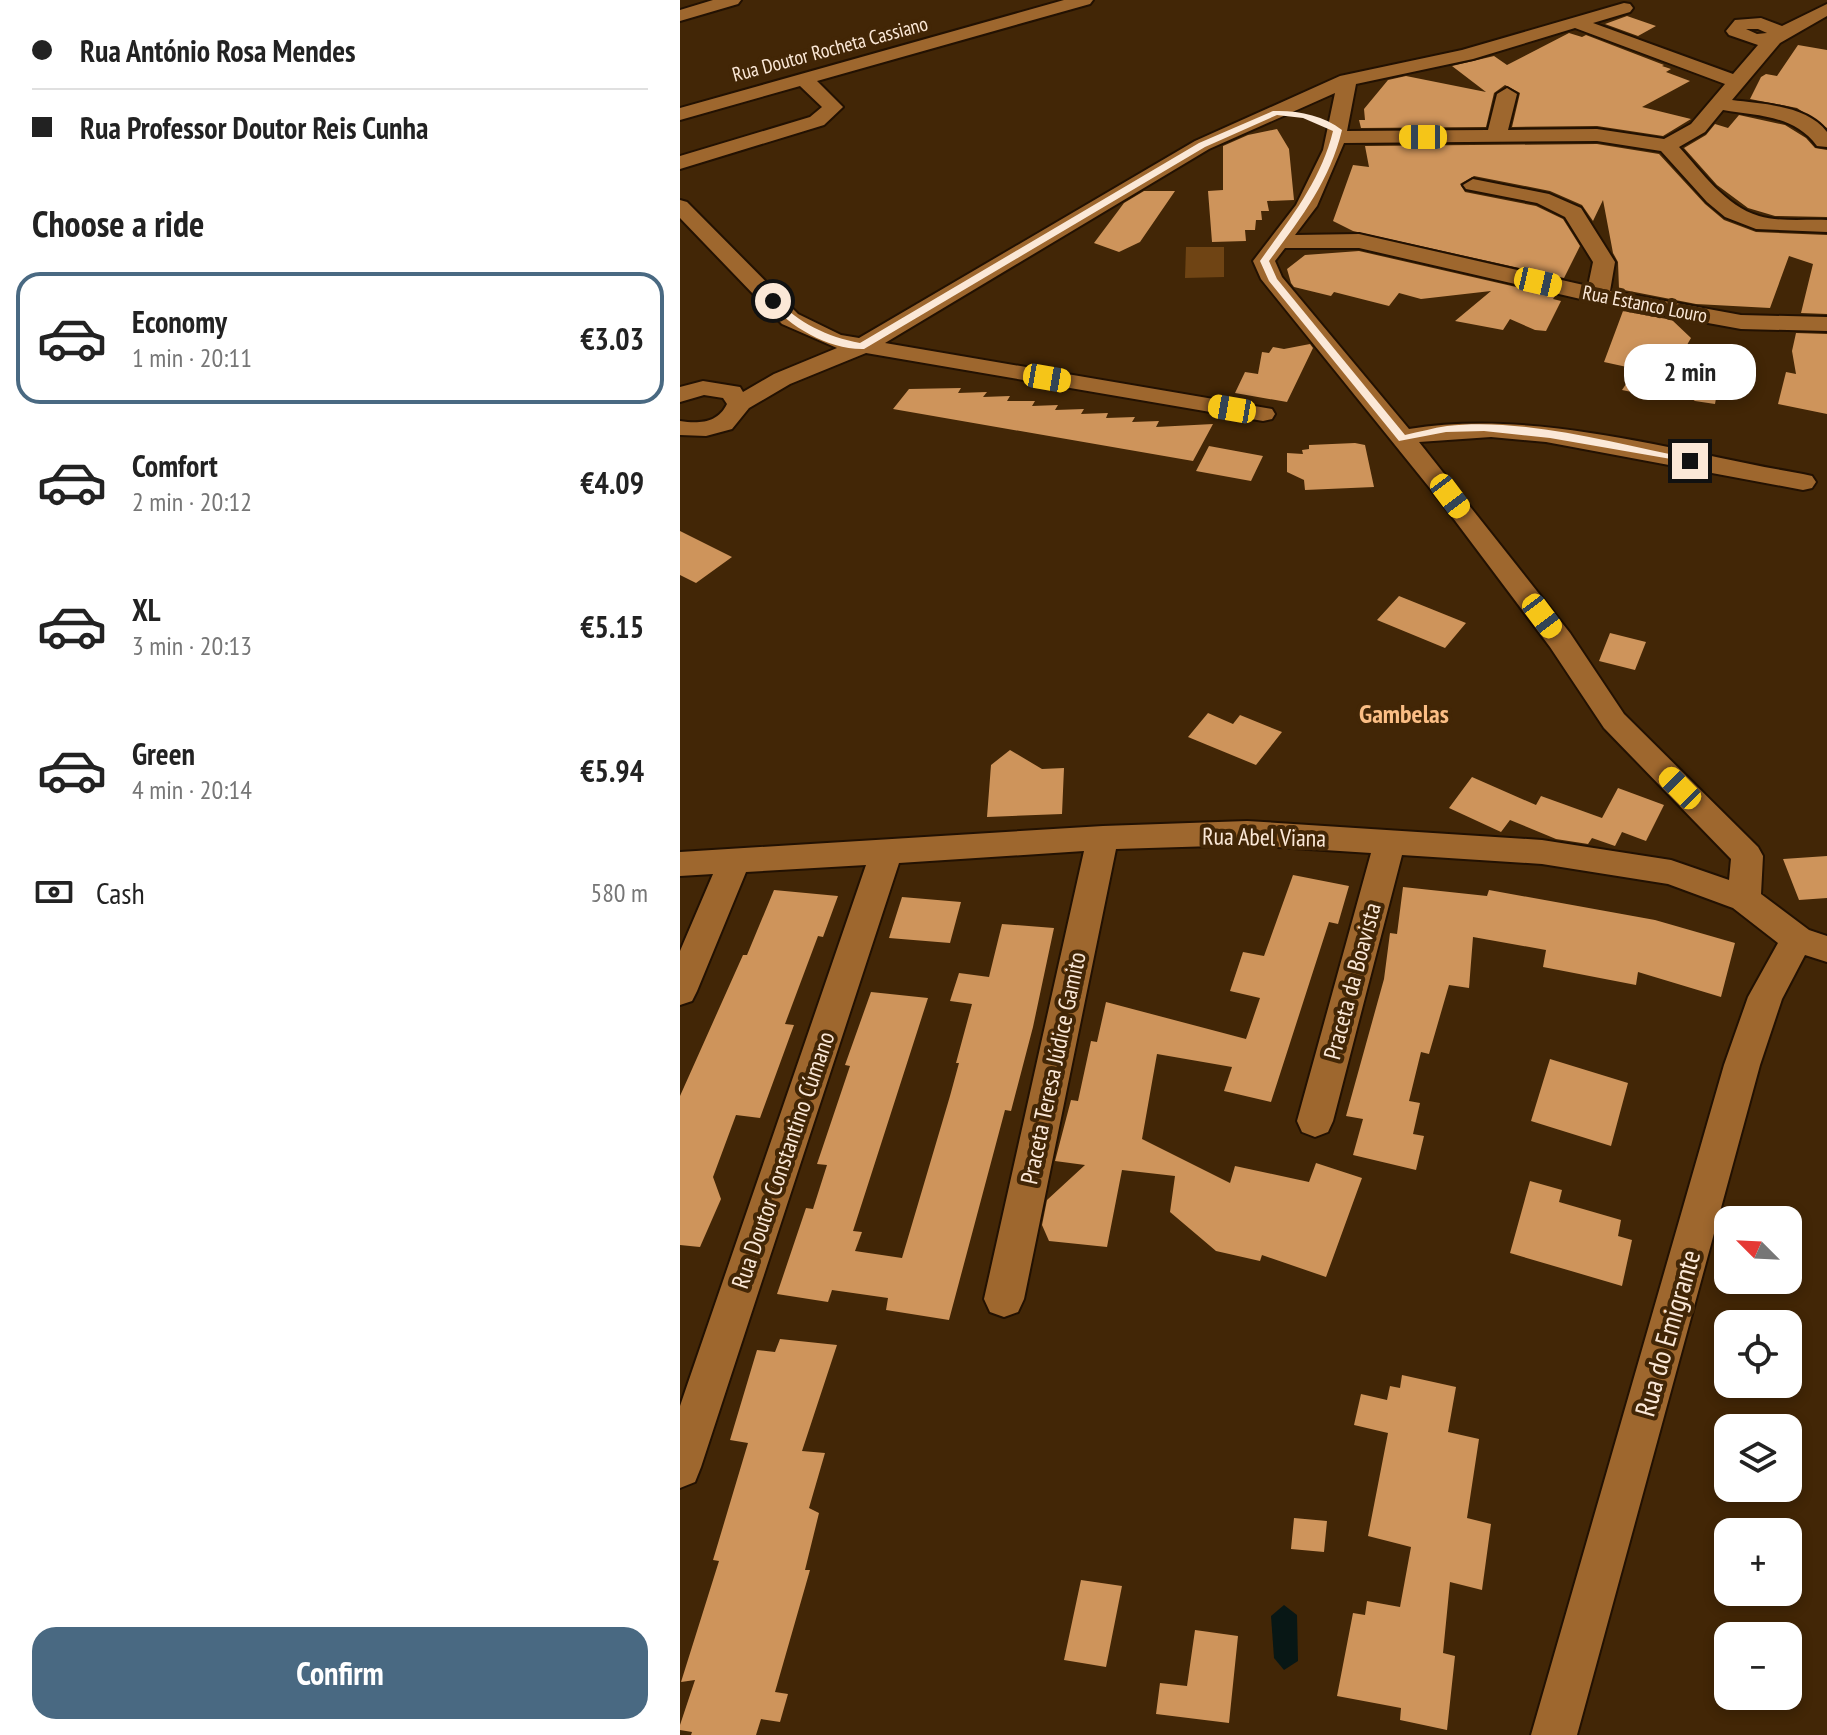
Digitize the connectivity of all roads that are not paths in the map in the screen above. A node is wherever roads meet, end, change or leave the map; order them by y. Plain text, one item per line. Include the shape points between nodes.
1 (732, 0) edge
2 (1084, 0) edge
3 (1624, 8) dead end
4 (1827, 9) edge
5 (680, 16) edge
6 (1577, 23) junction
7 (803, 79) junction
8 (1347, 80) junction
9 (1738, 82) junction
10 (1507, 94) dead end
11 (1719, 104) junction
12 (1276, 113) junction
13 (680, 114) edge
14 (1327, 126) junction
15 (1496, 136) junction
16 (1824, 142) dead end
17 (1667, 146) junction
18 (680, 163) edge
19 (1473, 185) dead end
20 (680, 206) edge
21 (1827, 226) edge
22 (1276, 242) junction
23 (1598, 296) junction
24 (1827, 324) edge
25 (861, 347) junction
26 (680, 395) edge
27 (735, 398) junction
28 (1263, 414) dead end
29 (686, 434) edge
30 (1402, 438) junction
31 (1803, 482) dead end
32 (1103, 838) junction
33 (1390, 840) junction
34 (886, 853) junction
35 (734, 863) junction
36 (680, 864) edge
37 (1744, 899) junction
38 (1812, 944) edge
39 (680, 991) edge
40 (1315, 1121) dead end
41 (1004, 1299) dead end
42 (680, 1467) edge
43 (1554, 1735) edge

1 - 5 street
2 - 7 street, Rua Doutor Rocheta Cassiano
3 - 6 street
4 - 9 street via 1775,38
6 - 8 street via 1466,55
6 - 9 street
7 - 13 street, Rua Doutor Rocheta Cassiano
7 - 18 street via 833,107 827,115
8 - 12 street
8 - 14 street
9 - 11 street
10 - 15 street
11 - 16 street via 1797,118 1815,128
11 - 17 street via 1698,128
12 - 14 street
12 - 25 street via 1186,154
14 - 15 street
14 - 22 street via 1333,150 1306,206
15 - 17 street via 1597,135
17 - 21 street via 1733,212 1756,223
19 - 23 street via 1542,198 1573,213 1604,262
20 - 25 street via 790,319
22 - 23 street, Rua Estanco Louro via 1359,241
22 - 30 street via 1264,261 1272,279
23 - 24 street, Rua Estanco Louro via 1741,322
25 - 27 street
25 - 28 street
26 - 27 street via 703,388
27 - 29 street via 732,418
30 - 31 street via 1484,428 1550,435
30 - 37 street via 1560,640 1614,721 1747,856
32 - 33 street, Rua Abel Viana via 1247,833
32 - 34 street, Rua Abel Viana
32 - 41 street, Praceta Teresa Júdice Gamito
33 - 37 street, Rua Abel Viana via 1542,852 1671,872
33 - 40 street, Praceta da Boavista
34 - 35 street, Rua Abel Viana
34 - 42 street, Rua Doutor Constantino Cúmano
35 - 36 street, Rua Abel Viana
35 - 39 street
37 - 38 street, Rua Abel Viana
38 - 43 street, Rua do Emigrante via 1765,997 1742,1065

